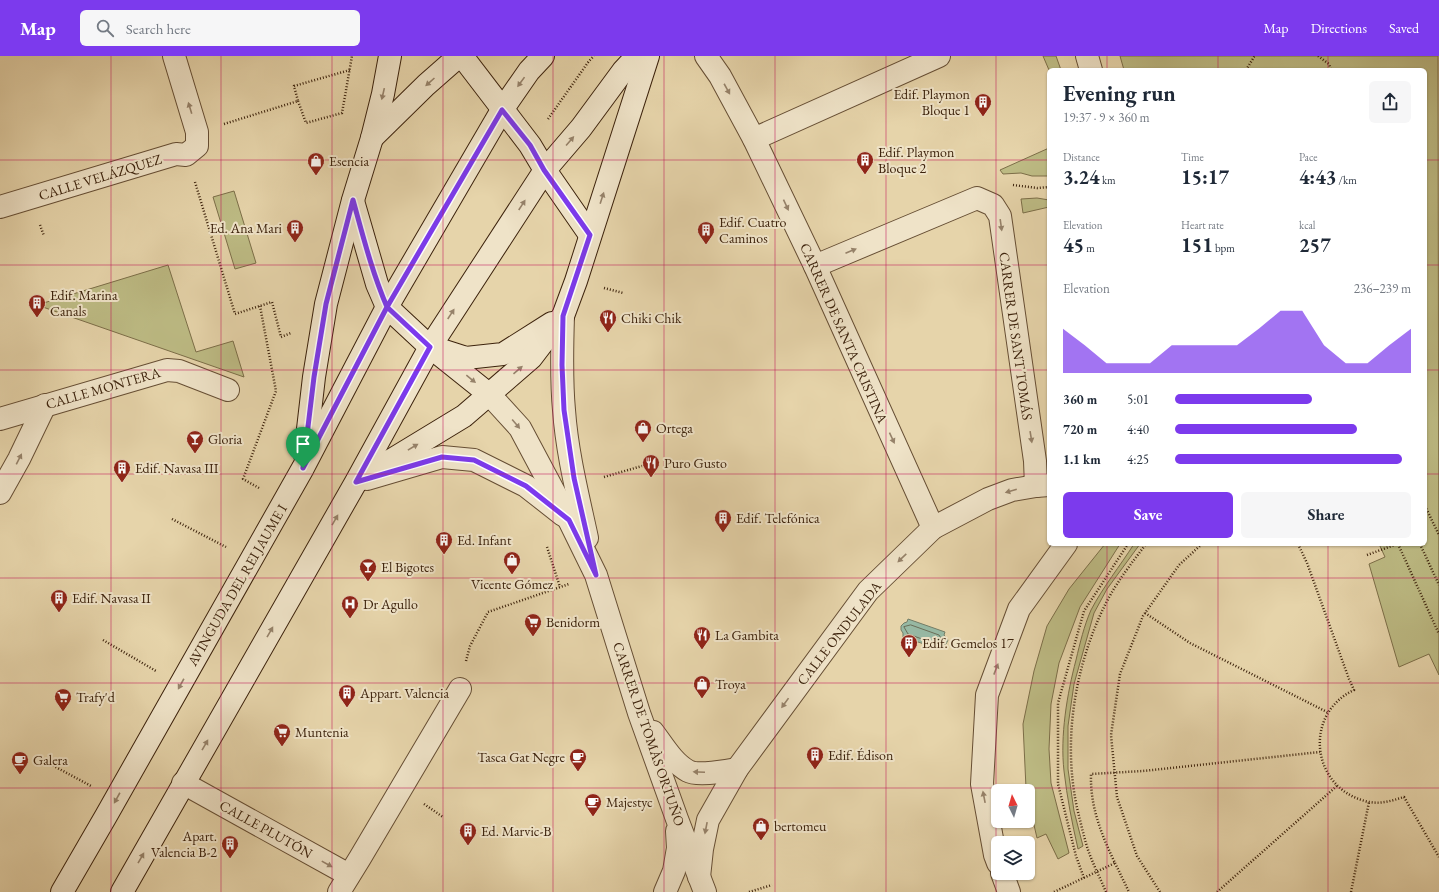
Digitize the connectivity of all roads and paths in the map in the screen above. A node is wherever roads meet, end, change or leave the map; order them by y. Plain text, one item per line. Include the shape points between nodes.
1 (174, 56) edge
2 (352, 56) edge
3 (390, 56) edge
4 (460, 56) edge
5 (543, 56) edge
6 (637, 56) edge
7 (648, 56) edge
8 (706, 56) edge
9 (939, 56) edge
10 (1087, 56) edge
11 (1256, 56) edge
12 (1318, 56) edge
13 (1090, 68) edge
14 (1247, 68) edge
15 (1330, 68) edge
16 (350, 70) junction
17 (298, 101) junction
18 (502, 110) junction
19 (372, 138) junction
20 (754, 139) junction
21 (194, 144) junction
22 (544, 170) junction
23 (353, 200) junction
24 (0, 207) edge
25 (590, 235) junction
26 (815, 266) junction
27 (260, 306) junction
28 (387, 307) junction
29 (563, 316) junction
30 (276, 320) dead end
31 (430, 347) junction
32 (228, 390) dead end
33 (490, 395) junction
34 (45, 405) junction
35 (0, 419) edge
36 (642, 466) dead end
37 (303, 468) junction
38 (604, 477) dead end
39 (356, 482) junction
40 (1042, 486) edge
41 (0, 493) edge
42 (284, 502) junction
43 (1427, 510) edge
44 (172, 518) dead end
45 (569, 520) junction
46 (933, 528) junction
47 (1439, 535) edge
48 (1065, 546) edge
49 (1127, 546) edge
50 (1144, 546) edge
51 (1200, 546) edge
52 (1299, 546) edge
53 (1393, 546) edge
54 (1399, 546) edge
55 (1421, 546) edge
56 (546, 547) dead end
57 (1367, 556) dead end
58 (250, 560) junction
59 (596, 575) junction
60 (1439, 584) edge
61 (560, 587) junction
62 (1145, 613) junction
63 (1439, 634) edge
64 (103, 640) dead end
65 (181, 684) junction
66 (460, 689) joint
67 (640, 713) junction
68 (1329, 713) junction
69 (1320, 752) junction
70 (37, 757) dead end
71 (737, 769) junction
72 (1114, 772) junction
73 (183, 783) junction
74 (1338, 786) junction
75 (116, 799) junction
76 (1369, 802) junction
77 (677, 819) junction
78 (992, 836) edge
79 (1439, 857) edge
80 (1114, 863) junction
81 (1098, 871) junction
82 (1084, 878) junction
83 (1005, 880) edge
84 (344, 884) edge
85 (702, 885) edge
86 (772, 885) dead end
87 (62, 892) edge
88 (122, 892) edge
89 (665, 892) edge
90 (749, 892) edge
91 (1009, 892) edge
92 (1054, 892) edge
93 (1106, 892) edge
94 (1129, 892) edge
95 (1160, 892) edge
96 (1217, 892) edge
97 (1351, 892) edge

21 -> 1 street
2 - 16 path
3 -> 19 street
4 - 18 street
4 -> 19 street
5 -> 18 street, AVINGUDA DEL REI JAUME I via 529,71
22 -> 6 street via 581,128 622,71
25 -> 7 street
8 -> 20 street, CARRER DE SANTA CRISTINA via 720,76
9 - 20 street
10 - 13 street
11 - 14 path
12 - 15 path
16 - 17 path via 294,86
16 - 17 path via 342,112 306,123
17 - 21 path
18 - 22 street via 530,145
18 - 28 street, AVINGUDA DEL REI JAUME I
19 - 23 street
20 -> 26 street, CARRER DE SANTA CRISTINA
21 - 24 street, CALLE VELÁZQUEZ via 176,154
21 - 27 path via 235,314
22 - 25 street
31 -> 22 street
23 - 28 street via 375,276
23 - 37 street via 326,304
25 - 29 street
26 -> 40 street, CARRER DE SANT TOMÁS via 977,198 993,205 1000,216 1034,461
26 -> 46 street, CARRER DE SANTA CRISTINA
27 - 30 path via 272,302
27 - 42 path via 276,391 243,479
28 - 31 street, CARRER DE TOMÀS ORTUÑO
28 - 37 street, AVINGUDA DEL REI JAUME I
29 - 31 street via 504,354 466,358
33 -> 29 street via 531,358
29 - 59 street, CARRER DE TOMÀS ORTUÑO via 564,410 574,478
31 -> 33 street, CARRER DE TOMÀS ORTUÑO
31 - 39 street
32 - 34 street, CALLE MONTERA via 179,371 167,370
39 -> 33 street via 464,416
33 -> 45 street, CARRER DE TOMÀS ORTUÑO via 520,428
34 - 35 street, CALLE MONTERA
41 -> 34 street
36 - 38 path
37 - 42 street, AVINGUDA DEL REI JAUME I
39 - 45 street via 442,457 474,460 526,486
73 -> 39 street
40 -> 46 street, CALLE ONDULADA via 1012,490 988,499
42 - 58 street, AVINGUDA DEL REI JAUME I
43 - 47 path
44 - 58 path
45 - 59 street, CARRER DE TOMÀS ORTUÑO
46 -> 71 street, CALLE ONDULADA via 868,591
78 -> 48 street via 982,784 987,695 1019,609
49 - 82 path via 1084,611 1058,704 1058,784
50 - 81 path via 1126,570 1104,607 1088,645 1077,686 1072,727 1072,769 1078,810 1089,851
51 - 62 path via 1179,565
52 - 68 path via 1354,690 1346,694
53 - 57 path
54 - 63 path
55 - 60 path
56 - 61 path
58 - 65 street, AVINGUDA DEL REI JAUME I
59 - 61 path
59 - 67 street, CARRER DE TOMÀS ORTUÑO
61 - 66 path via 488,612 470,646
62 - 68 path via 1190,642
62 - 72 path via 1120,674 1111,735
64 - 65 path
65 -> 75 street, AVINGUDA DEL REI JAUME I
66 - 84 street
71 -> 67 street via 719,773 689,772 675,760
67 - 77 street, CARRER DE TOMÀS ORTUÑO
68 - 69 path via 1322,725
69 - 72 path via 1143,772
69 - 74 path via 1323,764
70 - 75 path
71 -> 85 street, CALLE ONDULADA via 708,820 702,849
72 - 80 path via 1091,774 1090,782 1096,818
72 - 95 path via 1117,797 1137,856
73 -> 84 street, CALLE PLUTÓN
88 -> 73 street
74 - 76 path via 1347,794
74 - 96 path
75 - 87 street, AVINGUDA DEL REI JAUME I
76 - 79 path via 1385,802 1404,797
76 - 97 path
77 - 85 street, CARRER DE TOMÀS ORTUÑO
77 - 89 street via 678,848 674,871
80 - 81 path
80 - 94 path
81 - 82 path
81 - 93 path
82 - 92 path
83 - 91 street
86 - 90 path

